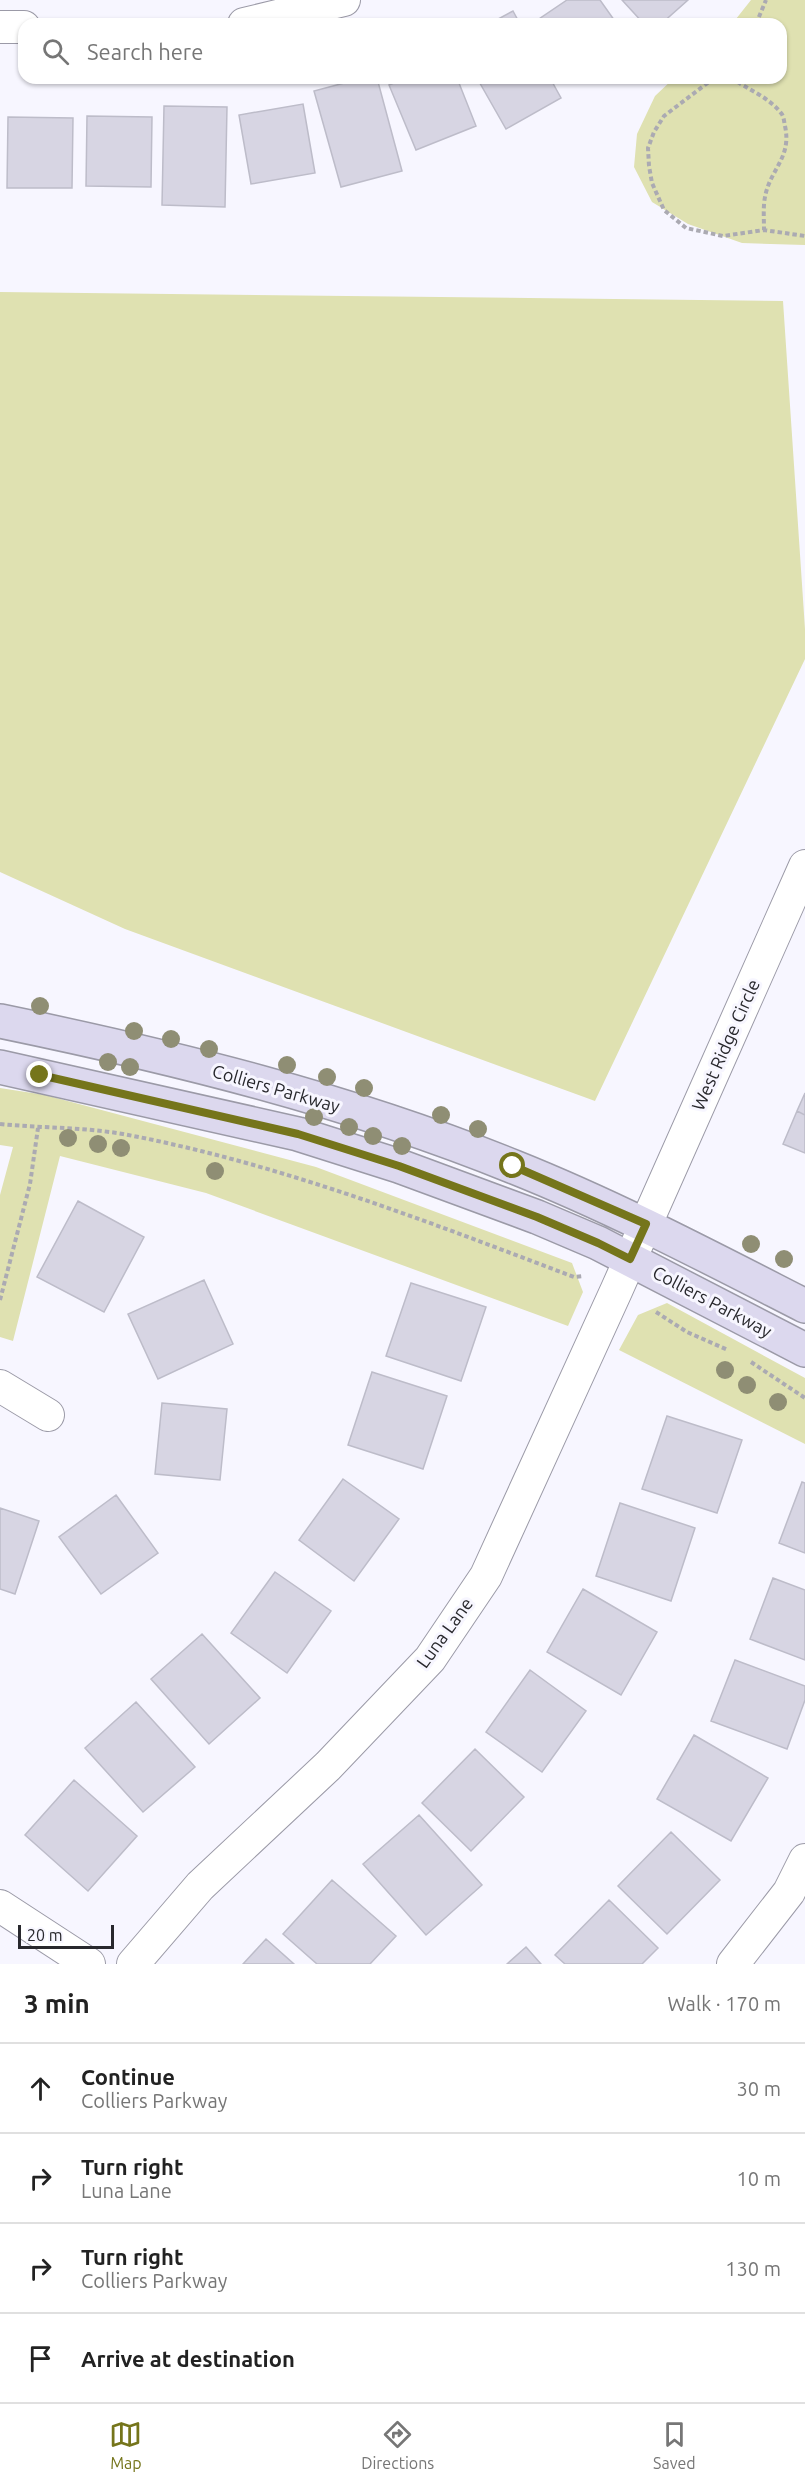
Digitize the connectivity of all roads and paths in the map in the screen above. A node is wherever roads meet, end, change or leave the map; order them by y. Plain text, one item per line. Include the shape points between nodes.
1 (344, 0) edge
2 (766, 0) edge
3 (269, 18) edge
4 (758, 18) edge
5 (0, 27) edge
6 (18, 27) edge
7 (706, 84) edge
8 (740, 84) edge
9 (764, 230) junction
10 (805, 236) edge
11 (805, 866) edge
12 (0, 1021) edge
13 (0, 1067) edge
14 (0, 1124) edge
15 (38, 1128) junction
16 (646, 1224) junction
17 (630, 1259) junction
18 (583, 1276) dead end
19 (0, 1300) edge
20 (650, 1304) dead end
21 (805, 1306) edge
22 (805, 1350) edge
23 (736, 1354) dead end
24 (746, 1358) dead end
25 (0, 1386) edge
26 (805, 1398) edge
27 (48, 1415) dead end
28 (805, 1860) edge
29 (0, 1906) edge
30 (89, 1964) edge
31 (133, 1964) edge
32 (734, 1964) edge

1 - 3 street
2 - 4 path
5 - 6 street
7 - 9 path via 664,116 654,132 648,148 652,183 664,210 686,228 723,236
8 - 9 path via 782,114 786,130 787,146 765,197
9 - 10 path
11 - 16 street, West Ridge Circle
12 - 16 street, Colliers Parkway via 124,1047 272,1086 394,1124 513,1166
13 - 17 street, Colliers Parkway via 298,1134 526,1213
14 - 15 path
15 - 18 path via 120,1134 213,1154 335,1189 574,1277
15 - 19 path via 30,1184
16 - 17 street, Luna Lane
16 - 21 street, Colliers Parkway
17 - 22 street, Colliers Parkway
17 - 31 street, Luna Lane via 486,1576 430,1659 328,1766 200,1886
20 - 23 path via 656,1313 687,1332
24 - 26 path
25 - 27 street
28 - 32 street via 789,1892
29 - 30 street

